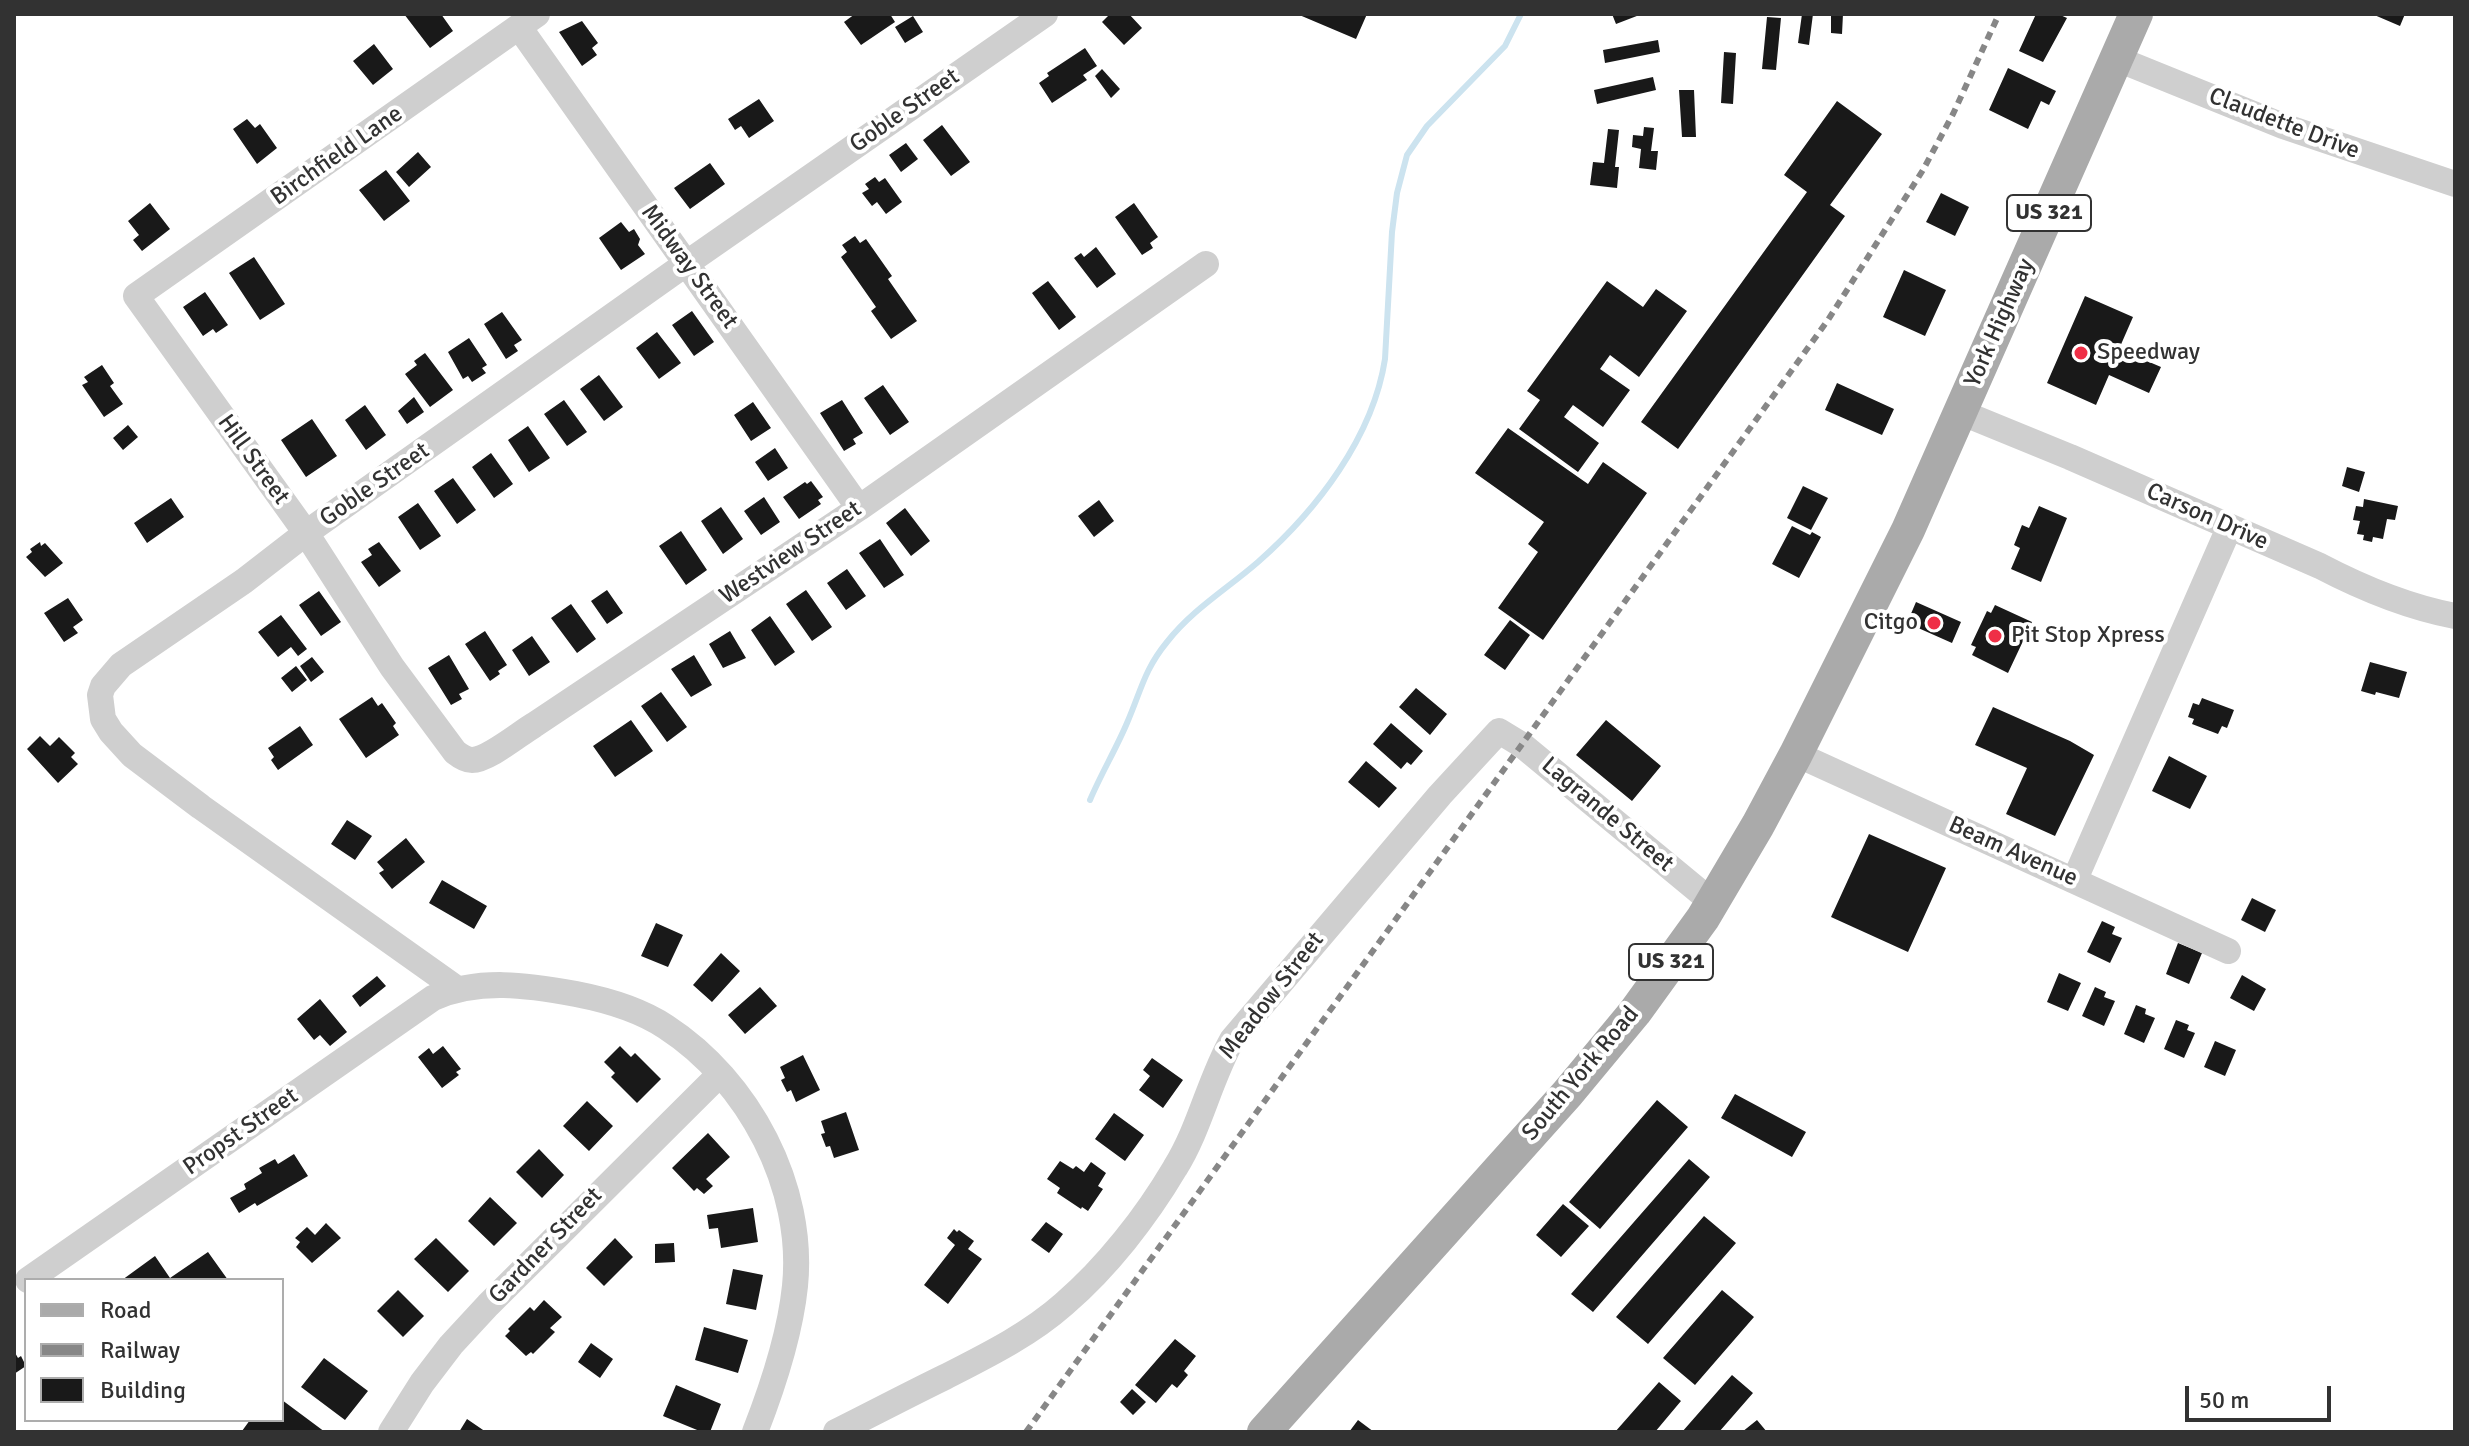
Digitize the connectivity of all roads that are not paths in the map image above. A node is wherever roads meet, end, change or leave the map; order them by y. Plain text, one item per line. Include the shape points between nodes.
1 (1045, 14) edge
2 (2136, 14) edge
3 (528, 21) edge
4 (2115, 58) junction
5 (2455, 184) edge
6 (687, 263) junction
7 (1206, 264) dead end
8 (136, 296) joint
9 (1960, 412) junction
10 (859, 508) junction
11 (2229, 528) junction
12 (306, 533) junction
13 (2455, 616) edge
14 (392, 667) joint
15 (1499, 731) joint
16 (1796, 754) junction
17 (2075, 879) junction
18 (1712, 902) junction
19 (2228, 951) dead end
20 (456, 988) junction
21 (719, 1075) junction
22 (31, 1278) edge
23 (391, 1432) edge
24 (755, 1432) edge
25 (836, 1432) edge
26 (1264, 1432) edge

1 - 6 street, Goble Street
2 - 4 main road, York Highway / US 321
3 - 6 street, Midway Street
3 - 8 street, Birchfield Lane
4 - 5 street, Claudette Drive via 2283,126
4 - 9 main road, York Highway / US 321
6 - 10 street, Midway Street
6 - 12 street, Goble Street
7 - 10 street, Westview Street
8 - 12 street, Hill Street
9 - 11 street, Carson Drive
9 - 16 main road, South York Road / US 321
10 - 14 street, Westview Street via 484,757 473,760 455,752
11 - 13 street, Carson Drive via 2354,584
11 - 17 street
12 - 14 street, Hill Street
12 - 20 street, Goble Street via 121,665 103,686 100,710 132,755
15 - 18 street, Lagrande Street
15 - 25 street, Meadow Street via 1232,1040 1177,1166 1098,1270 1064,1305 1025,1333
16 - 17 street, Beam Avenue
16 - 18 main road, South York Road / US 321
17 - 19 street, Beam Avenue
18 - 26 main road, South York Road / US 321 via 1635,1012 1567,1094
20 - 21 street via 512,985 619,1005 667,1028
20 - 22 street, Propst Street via 433,998
21 - 23 street, Gardner Street via 488,1305 422,1383
21 - 24 street via 763,1134 780,1172 795,1239 789,1327

